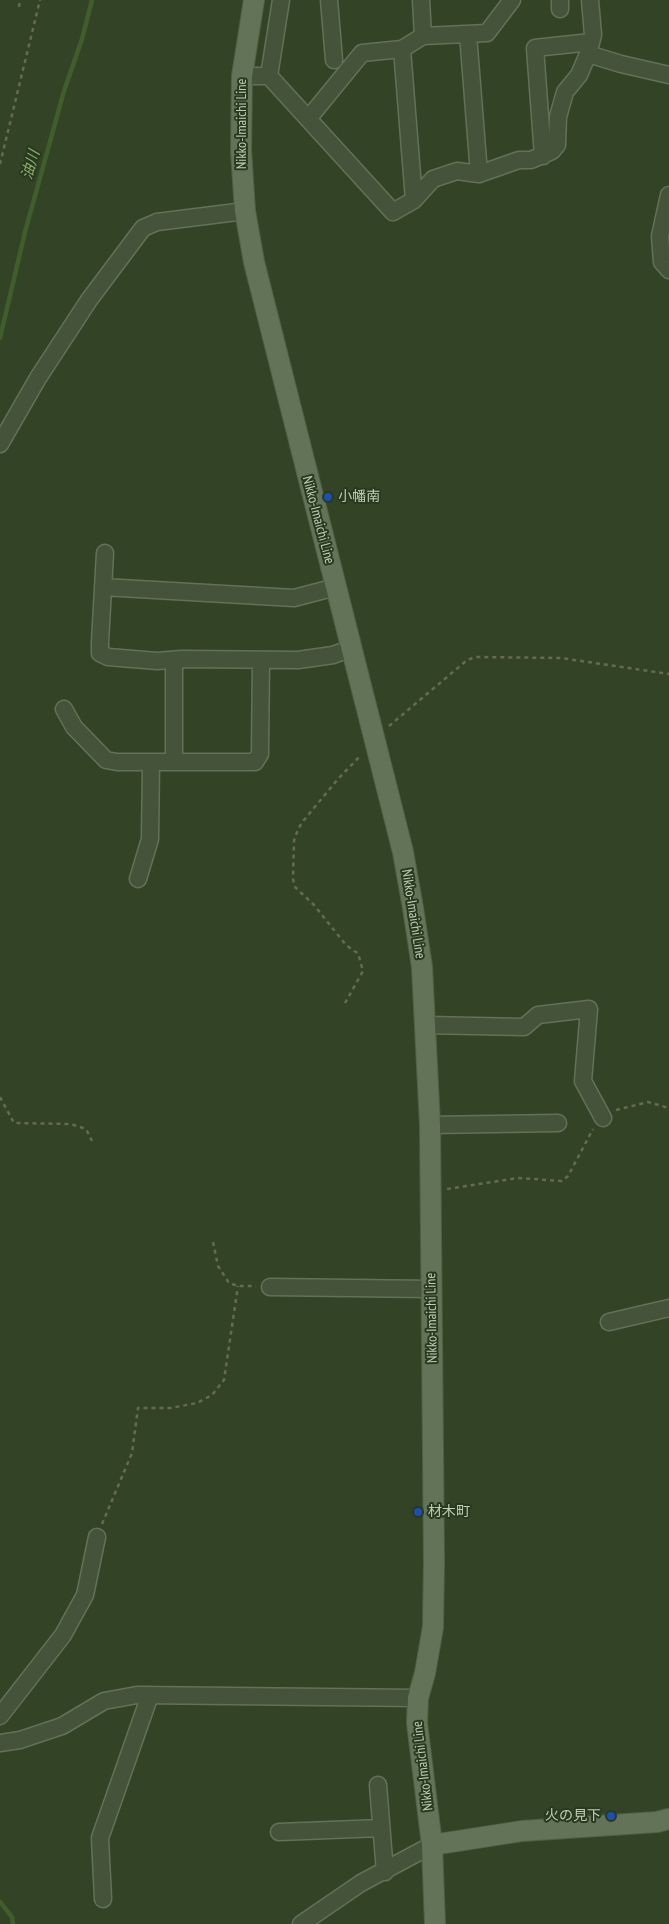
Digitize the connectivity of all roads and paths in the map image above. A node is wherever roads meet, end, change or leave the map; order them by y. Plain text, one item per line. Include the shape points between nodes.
1 (20, 0) edge
2 (40, 0) edge
3 (254, 0) edge
4 (281, 0) edge
5 (328, 0) edge
6 (421, 0) edge
7 (512, 0) edge
8 (590, 0) edge
9 (19, 7) dead end
10 (468, 34) junction
11 (423, 36) junction
12 (590, 48) junction
13 (402, 49) junction
14 (334, 60) dead end
15 (669, 75) edge
16 (242, 76) junction
17 (269, 76) junction
18 (308, 119) junction
19 (543, 156) junction
20 (0, 164) edge
21 (479, 174) junction
22 (669, 194) edge
23 (414, 200) junction
24 (245, 211) junction
25 (669, 270) edge
26 (0, 444) edge
27 (105, 553) dead end
28 (103, 587) junction
29 (336, 587) junction
30 (352, 648) junction
31 (174, 660) junction
32 (261, 660) junction
33 (669, 674) edge
34 (411, 706) dead end
35 (64, 709) dead end
36 (151, 762) junction
37 (174, 762) junction
38 (338, 779) dead end
39 (138, 879) dead end
40 (345, 1003) dead end
41 (425, 1025) junction
42 (0, 1097) edge
43 (669, 1108) edge
44 (604, 1118) junction
45 (558, 1123) dead end
46 (430, 1125) junction
47 (92, 1141) dead end
48 (430, 1191) junction
49 (213, 1242) dead end
50 (238, 1286) junction
51 (270, 1287) joint
52 (432, 1289) junction
53 (669, 1308) edge
54 (609, 1322) dead end
55 (97, 1537) joint
56 (150, 1695) junction
57 (418, 1698) junction
58 (0, 1716) edge
59 (0, 1743) edge
60 (378, 1785) dead end
61 (669, 1819) edge
62 (381, 1828) junction
63 (279, 1832) dead end
64 (432, 1845) junction
65 (386, 1872) junction
66 (103, 1899) dead end
67 (302, 1924) edge
68 (435, 1924) edge

1 - 9 path
2 - 20 path
3 - 16 main road, Nikko-Imaichi Line
4 - 17 street
5 - 14 street
6 - 11 street
7 - 10 street via 487,33
8 - 12 street via 593,35
10 - 11 street
10 - 21 street
11 - 13 street
12 - 15 street via 621,64
12 - 19 street via 578,75 565,92 558,117 557,146
12 - 19 street via 535,48
13 - 18 street via 362,53
13 - 23 street
16 - 17 street
16 - 24 main road, Nikko-Imaichi Line via 241,150
17 - 18 street
18 - 23 street via 393,212
19 - 21 street via 519,160
21 - 23 street via 458,171 433,179
22 - 25 street via 660,236 662,262
24 - 26 street via 158,222 143,228 89,300
24 - 29 main road, Nikko-Imaichi Line via 265,310
27 - 28 street
28 - 29 street via 294,598
28 - 31 street via 100,653 108,657 157,662
29 - 30 main road, Nikko-Imaichi Line
30 - 32 street via 298,660
30 - 41 main road, Nikko-Imaichi Line via 403,852 422,967
31 - 32 street
31 - 37 street
32 - 37 street via 260,754 255,762
33 - 34 path via 561,658 474,658
35 - 36 street via 74,727 106,760
36 - 37 street
36 - 39 street via 150,839
38 - 40 path via 298,829 294,841 293,879 295,887 338,936 358,953 362,971
41 - 44 street via 524,1027 538,1015 589,1009 584,1081
41 - 46 main road, Nikko-Imaichi Line
42 - 47 path via 14,1123 71,1124 86,1129
43 - 44 path via 648,1102 616,1110
44 - 48 path via 597,1123 568,1176 562,1181 518,1178
45 - 46 street
46 - 48 main road, Nikko-Imaichi Line
48 - 52 main road, Nikko-Imaichi Line
49 - 50 path via 218,1266 228,1283
50 - 51 path
50 - 55 path via 224,1380 212,1395 197,1403 171,1408 138,1408 132,1453
51 - 52 street
52 - 57 main road, Nikko-Imaichi Line via 433,1627
53 - 54 street
55 - 58 street via 81,1603 63,1635
56 - 57 street
56 - 59 street via 104,1701 62,1726
56 - 66 street via 100,1838
57 - 64 main road, Nikko-Imaichi Line via 418,1745
60 - 62 street
61 - 64 main road via 522,1831
62 - 63 street
62 - 65 street
64 - 65 street
64 - 68 main road, Nikko-Imaichi Line
65 - 67 street via 361,1884

